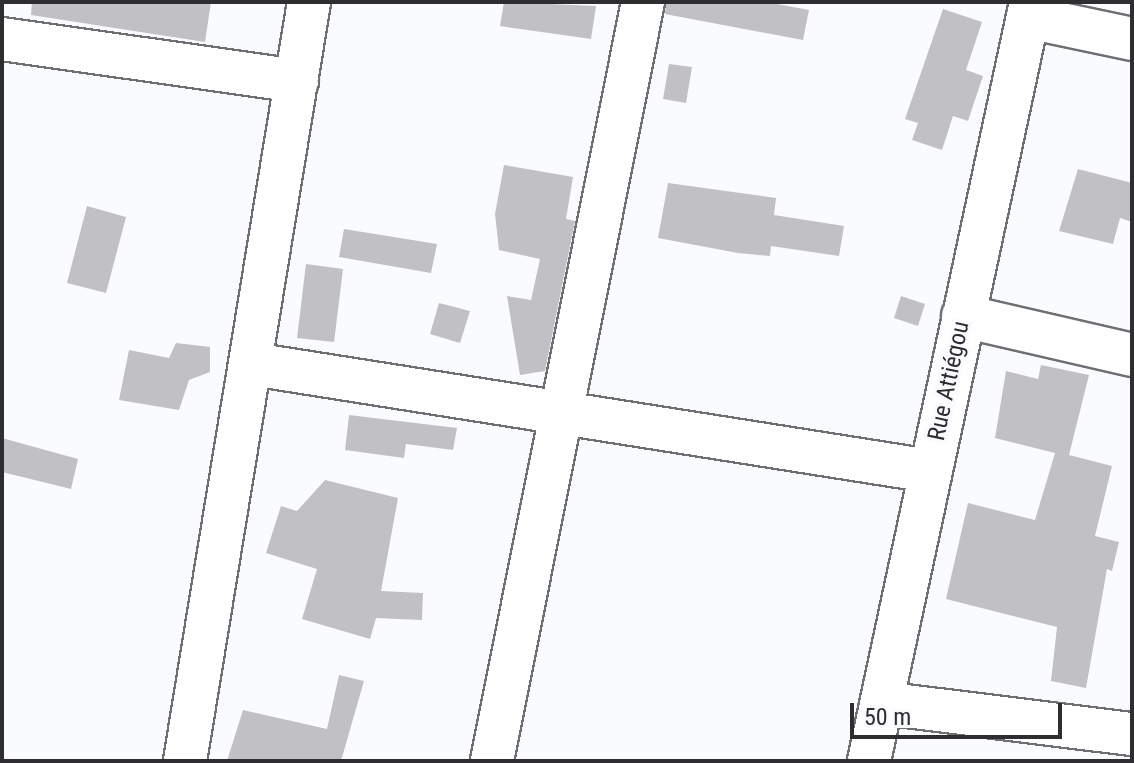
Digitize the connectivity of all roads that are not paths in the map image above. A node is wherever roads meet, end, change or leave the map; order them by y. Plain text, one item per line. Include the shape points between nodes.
1 (309, 2) edge
2 (643, 2) edge
3 (1029, 10) edge
4 (2, 39) edge
5 (1132, 39) edge
6 (297, 81) junction
7 (963, 316) junction
8 (1132, 355) edge
9 (252, 364) junction
10 (563, 413) junction
11 (930, 471) junction
12 (882, 703) junction
13 (1132, 734) edge
14 (185, 761) edge
15 (492, 761) edge
16 (869, 761) edge

1 - 6 street
2 - 10 street
3 - 5 street
3 - 7 street, Rue Attiégou
4 - 6 street
6 - 9 street
7 - 8 street
7 - 11 street, Rue Attiégou
9 - 10 street
9 - 14 street
10 - 11 street
10 - 15 street
11 - 12 street, Rue Attiégou
12 - 13 street
12 - 16 street, Rue Attiégou

